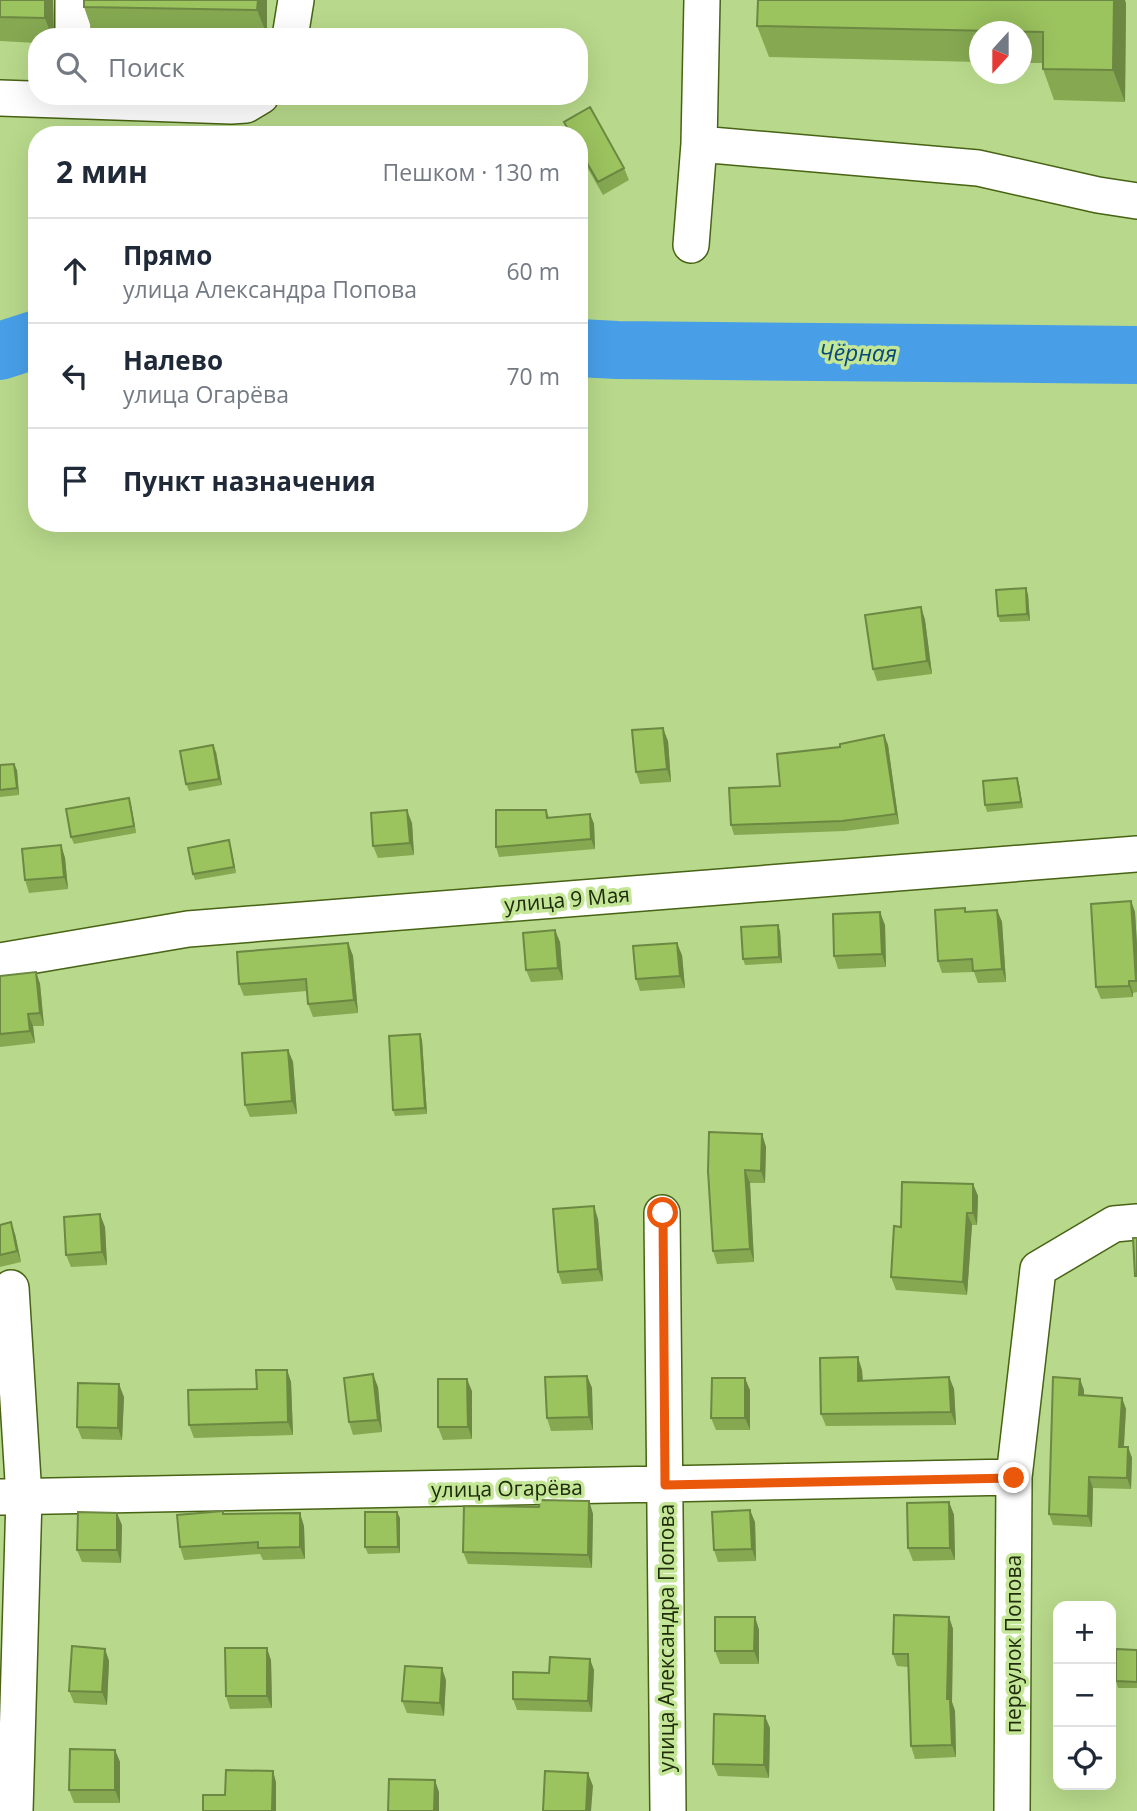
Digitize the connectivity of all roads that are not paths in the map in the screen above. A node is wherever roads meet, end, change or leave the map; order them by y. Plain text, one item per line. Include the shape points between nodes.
1 (73, 0) edge
2 (296, 0) edge
3 (702, 0) edge
4 (74, 28) edge
5 (291, 28) edge
6 (0, 98) edge
7 (28, 98) edge
8 (209, 105) edge
9 (246, 105) edge
10 (699, 144) junction
11 (1137, 201) edge
12 (691, 245) dead end
13 (1137, 854) edge
14 (0, 961) edge
15 (663, 1213) dead end
16 (1137, 1222) edge
17 (11, 1288) dead end
18 (1014, 1478) junction
19 (665, 1485) junction
20 (12, 1497) edge
21 (15, 1811) edge
22 (668, 1811) edge
23 (1012, 1811) edge

1 - 4 street
2 - 5 street
3 - 10 street
6 - 7 street
8 - 9 street
10 - 11 street via 978,168
10 - 12 street
13 - 14 street, улица 9 Мая via 188,929
15 - 19 street, улица Александра Попова
16 - 18 street, переулок Попова via 1114,1224 1038,1269
17 - 20 street
18 - 19 street, улица Огарёва
18 - 23 street, переулок Попова
19 - 20 street, улица Огарёва
19 - 22 street, улица Александра Попова
20 - 21 street

